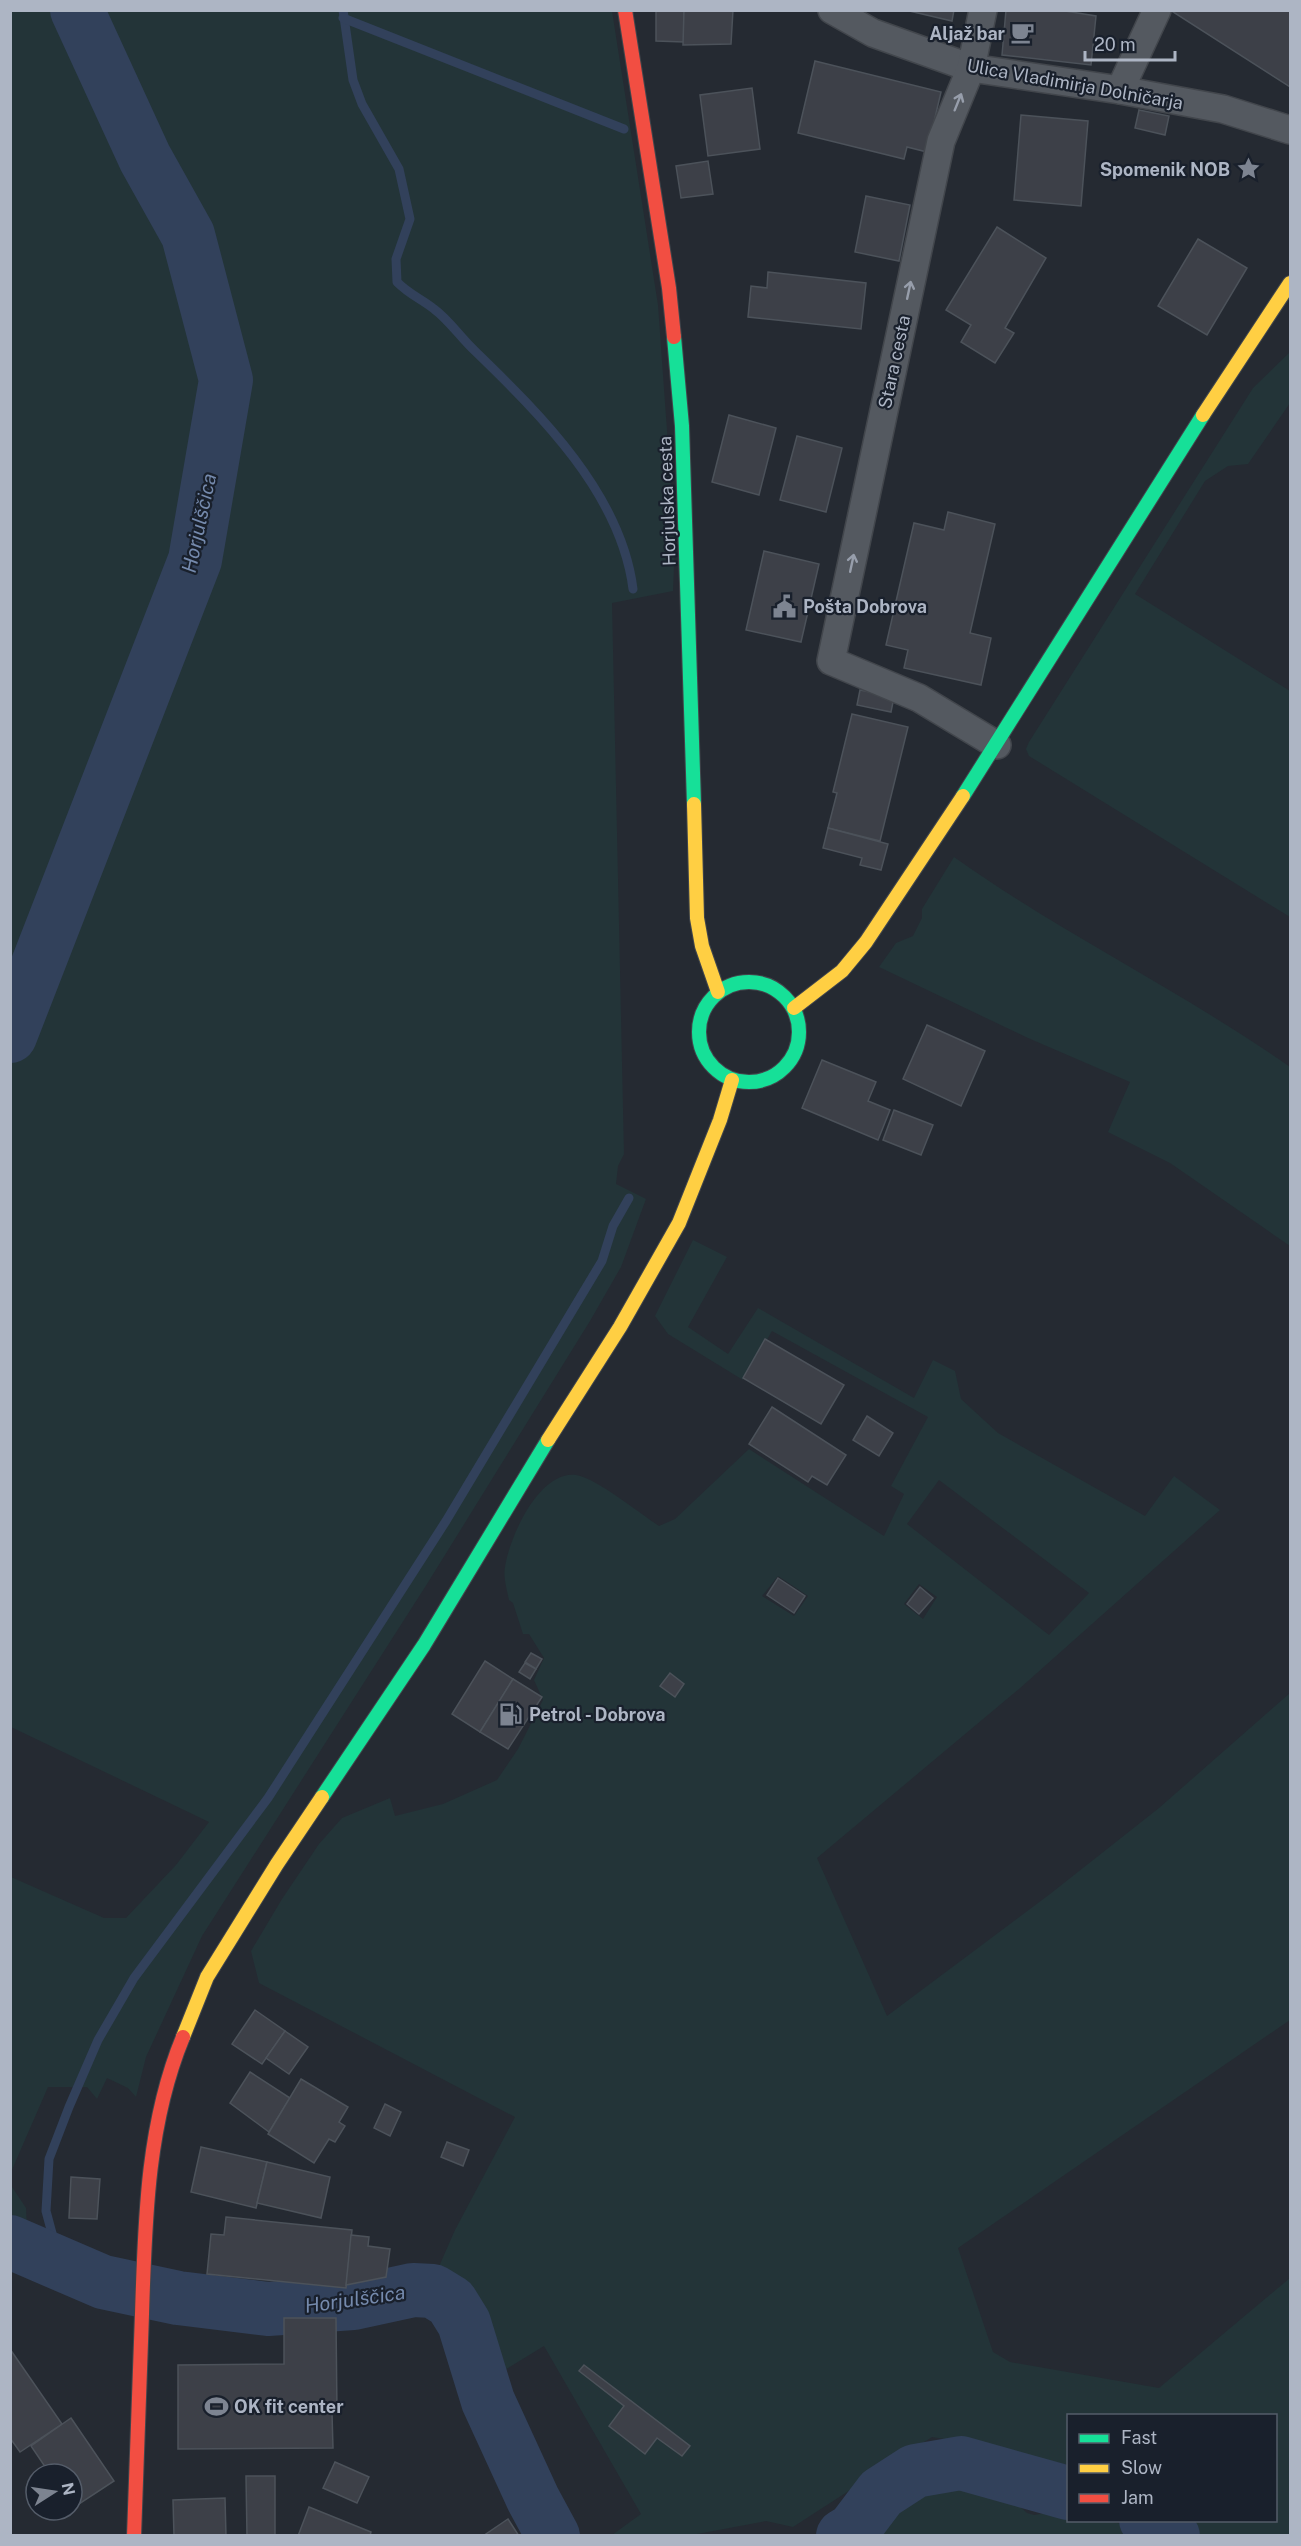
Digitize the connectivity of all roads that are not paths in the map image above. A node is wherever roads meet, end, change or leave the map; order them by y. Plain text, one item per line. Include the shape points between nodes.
1 (625, 10) edge
2 (832, 10) edge
3 (983, 10) edge
4 (1157, 10) edge
5 (971, 68) junction
6 (1120, 90) junction
7 (1290, 130) edge
8 (1290, 283) edge
9 (997, 745) junction
10 (718, 992) junction
11 (794, 1008) junction
12 (732, 1080) junction
13 (134, 2535) edge

1 - 10 street, Horjulska cesta via 672,311 682,426 696,908 702,946
2 - 5 street, Ulica Vladimirja Dolničarja via 873,33
3 - 5 street, Stara cesta
4 - 6 street
5 - 6 street, Ulica Vladimirja Dolničarja
9 -> 5 street, Stara cesta via 919,698 831,661 941,141
6 - 7 street, Ulica Vladimirja Dolničarja via 1223,109
8 - 9 street via 1167,470
9 - 11 street via 866,942 842,971
10 - 11 street via 751,981 783,994
10 - 12 street via 706,1005 699,1022 699,1040 716,1071
11 - 12 street via 800,1025 793,1059 766,1080 749,1084
12 - 13 street via 679,1223 620,1327 424,1645 207,1977 175,2055 156,2130 146,2193

